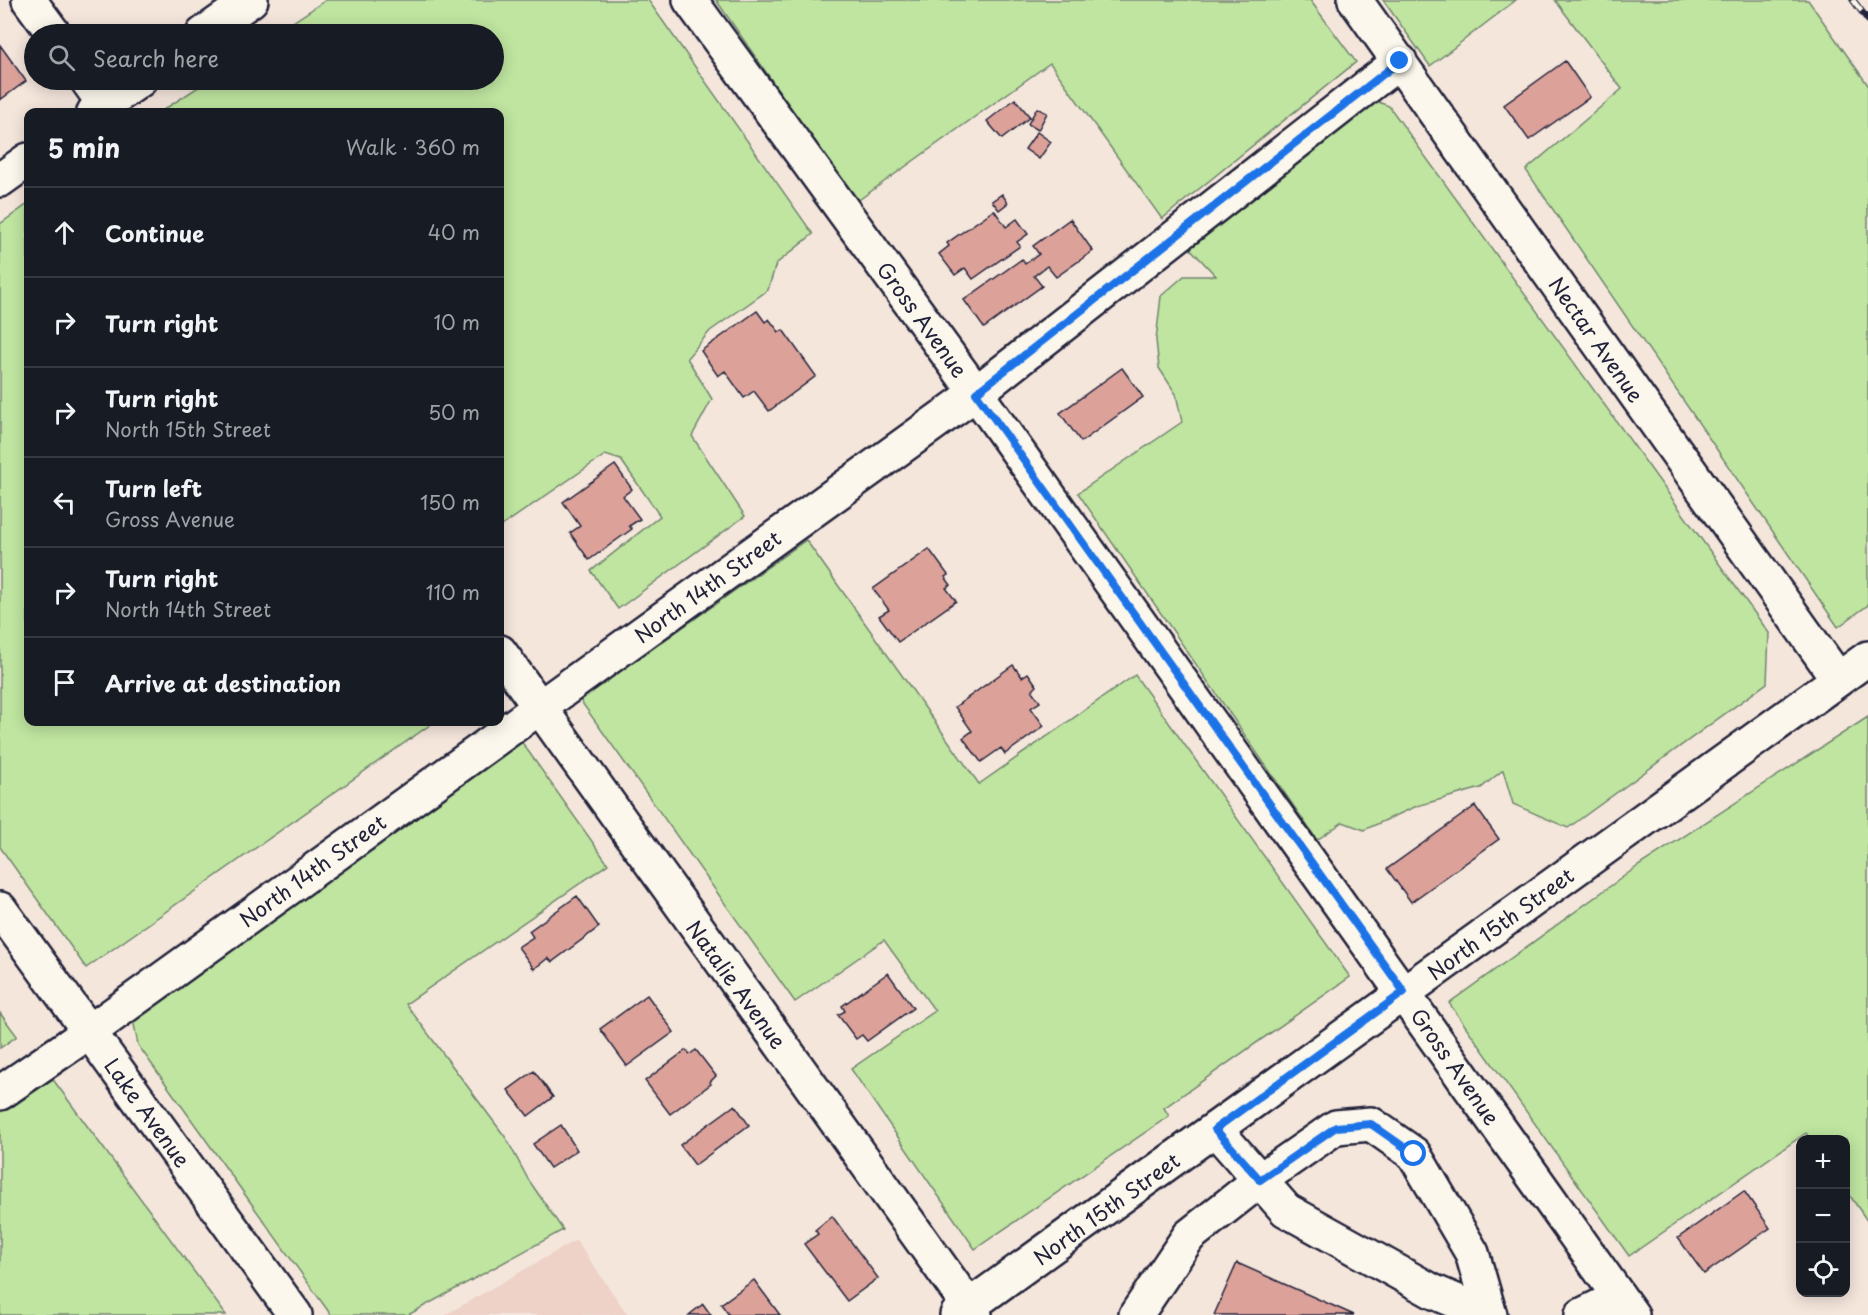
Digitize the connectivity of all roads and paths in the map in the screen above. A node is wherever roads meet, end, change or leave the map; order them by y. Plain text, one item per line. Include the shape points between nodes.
1 (29, 0) edge
2 (251, 0) edge
3 (690, 0) edge
4 (1355, 0) edge
5 (47, 24) edge
6 (217, 24) edge
7 (1400, 61) junction
8 (121, 90) edge
9 (99, 102) edge
10 (24, 163) edge
11 (0, 180) edge
12 (976, 393) junction
13 (504, 658) edge
14 (1868, 658) edge
15 (1838, 679) junction
16 (538, 707) junction
17 (0, 909) edge
18 (1404, 992) junction
19 (89, 1032) junction
20 (0, 1093) edge
21 (1215, 1129) junction
22 (1260, 1180) junction
23 (1625, 1306) edge
24 (967, 1312) edge
25 (295, 1315) edge
26 (1136, 1315) edge
27 (1490, 1315) edge
28 (1582, 1315) edge

1 - 5 street
2 - 6 street
3 - 12 street, Gross Avenue
4 - 7 street, Nectar Avenue
7 - 12 street, North 14th Street
7 - 15 street, Nectar Avenue
8 - 9 street
10 - 11 street
12 - 16 street, North 14th Street
12 - 18 street, Gross Avenue
13 - 16 street, Natalie Avenue
14 - 15 street, North 15th Street
15 - 18 street, North 15th Street
16 - 19 street, North 14th Street
16 - 24 street, Natalie Avenue
17 - 19 street, Lake Avenue
18 - 21 street, North 15th Street
18 - 23 street, Gross Avenue
19 - 20 street, North 14th Street
19 - 25 street, Lake Avenue
21 - 22 street
21 - 24 street, North 15th Street
22 - 26 street via 1189,1236
22 - 27 street via 1286,1210 1432,1291
22 - 27 street via 1336,1127 1371,1124 1414,1154 1472,1253
23 - 28 street

